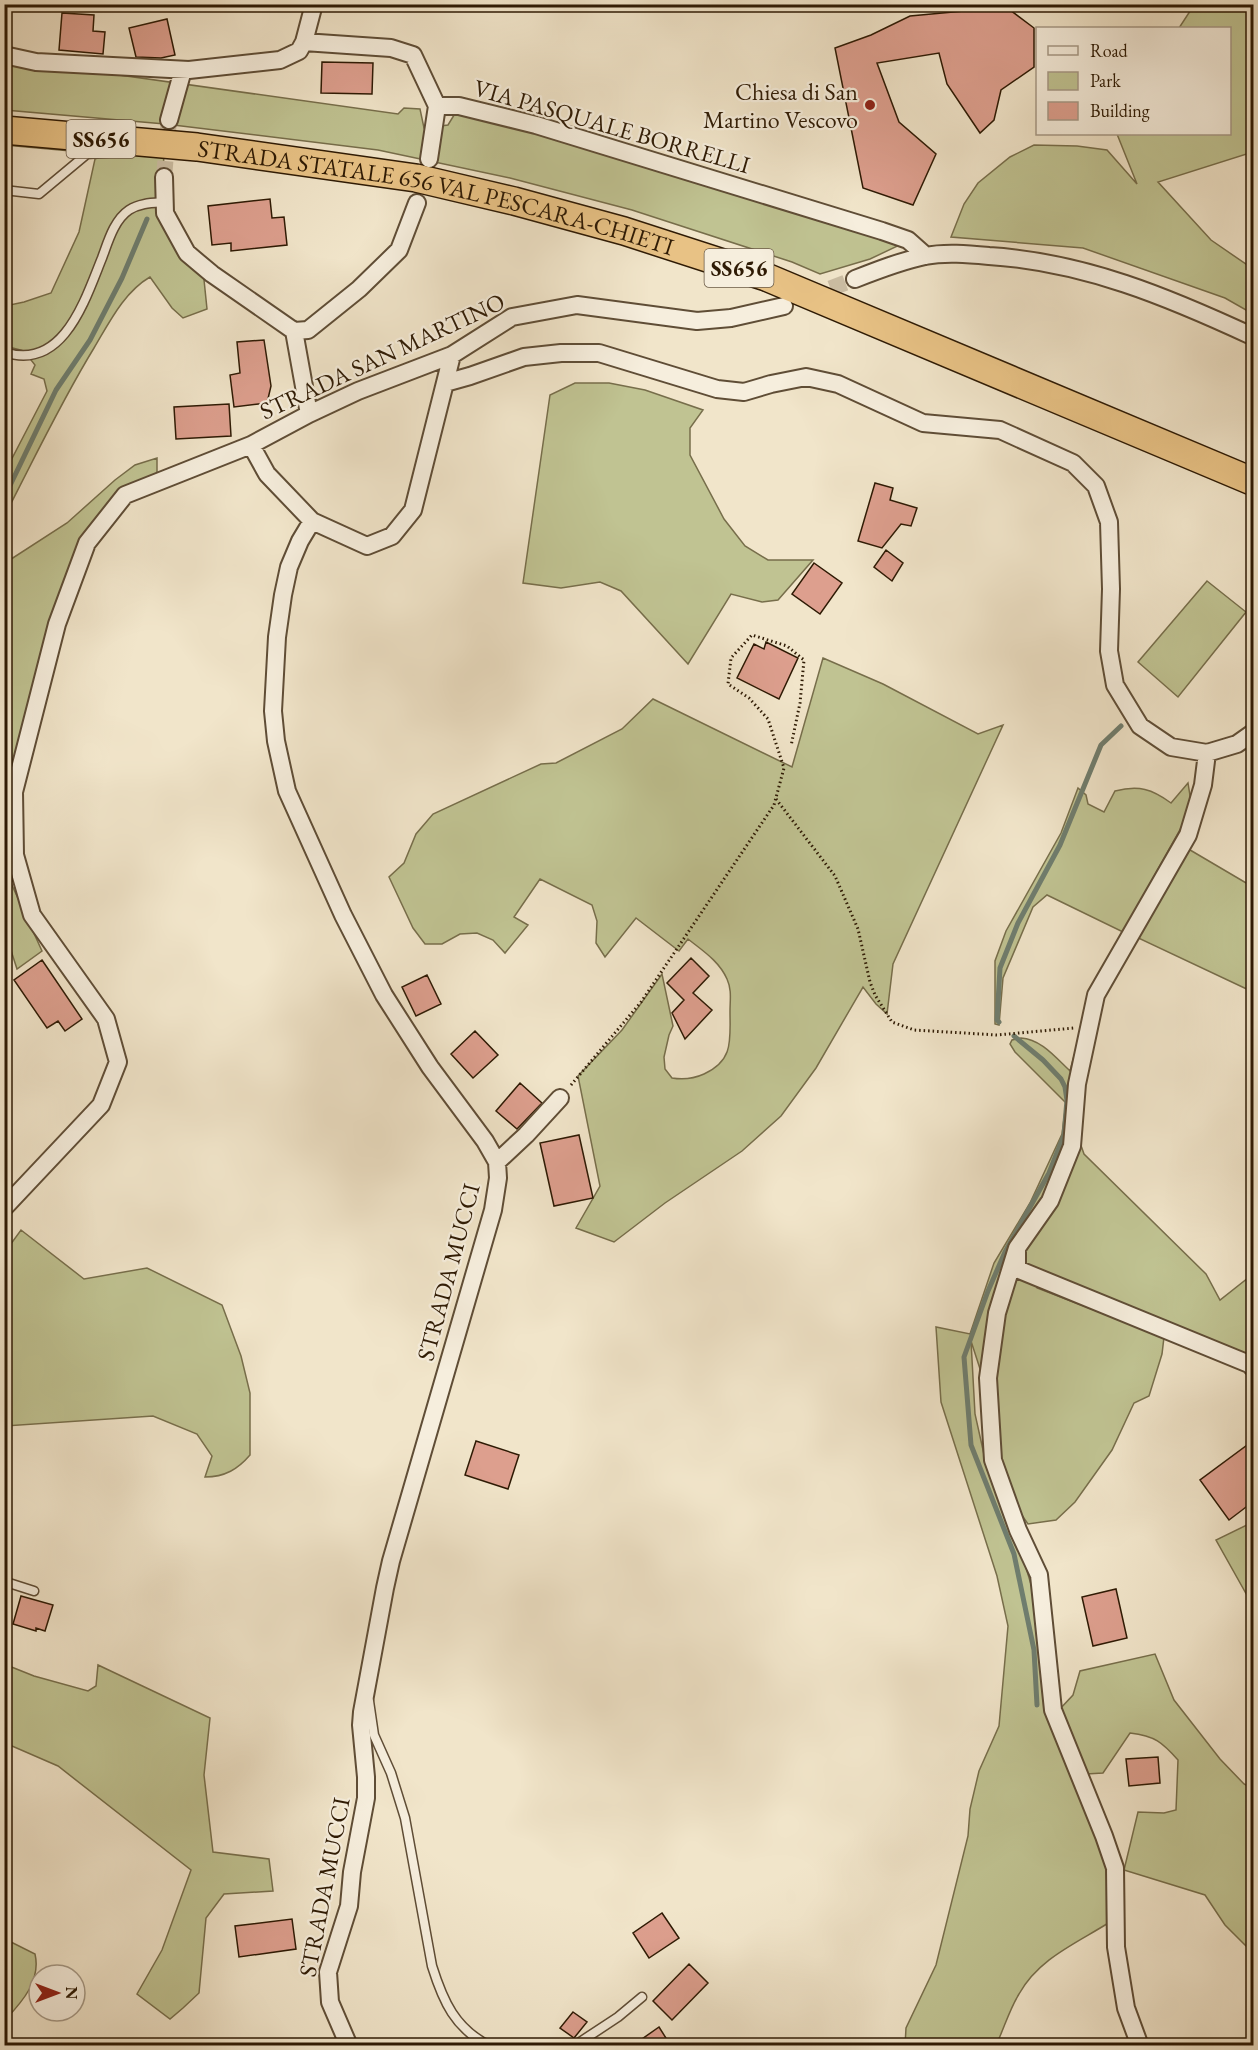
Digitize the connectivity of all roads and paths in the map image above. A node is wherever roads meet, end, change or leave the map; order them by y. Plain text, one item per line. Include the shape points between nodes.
1 (314, 4) edge
2 (304, 42) junction
3 (4, 55) edge
4 (183, 70) junction
5 (438, 106) junction
6 (169, 120) tunnel mouth
7 (4, 130) edge
8 (197, 147) junction
9 (429, 159) dead end
10 (164, 177) tunnel mouth
11 (4, 190) edge
12 (165, 202) junction
13 (417, 203) dead end
14 (926, 256) junction
15 (855, 279) tunnel mouth
16 (784, 306) dead end
17 (294, 331) junction
18 (1254, 337) edge
19 (4, 352) edge
20 (452, 355) junction
21 (445, 383) junction
22 (309, 414) junction
23 (251, 446) junction
24 (1254, 482) edge
25 (312, 521) junction
26 (1254, 732) edge
27 (791, 746) dead end
28 (1207, 753) junction
29 (776, 799) junction
30 (1090, 1026) junction
31 (560, 1098) joint
32 (496, 1162) junction
33 (4, 1208) edge
34 (1017, 1248) junction
35 (1254, 1369) edge
36 (4, 1588) edge
37 (34, 1591) dead end
38 (368, 1686) junction
39 (642, 1997) dead end
40 (349, 2046) edge
41 (490, 2046) edge
42 (574, 2046) edge
43 (1140, 2046) edge

1 - 2 street
2 - 4 street via 299,51 280,60
2 - 5 street, VIA PASQUALE BORRELLI via 391,48 413,55
3 - 4 street via 36,62
4 - 6 street
5 - 9 street
5 - 14 street, VIA PASQUALE BORRELLI via 459,106 536,125 882,231 908,240
7 - 8 highway, STRADA STATALE 656 VAL PESCARA-CHIETI / SS656
8 - 11 lane via 87,154 39,194
8 - 24 highway, STRADA STATALE 656 VAL PESCARA-CHIETI / SS656 via 416,178 635,234 766,277
10 - 12 street
12 - 17 street via 165,213 187,253
12 - 19 lane via 143,203 128,211 116,225 78,314 50,349 30,357
13 - 17 street via 399,250 308,330
14 - 15 street
14 - 18 street via 968,254 1054,263 1144,289
16 - 20 street, STRADA SAN MARTINO via 697,321 577,305 512,317
17 - 22 street
20 - 21 street
20 - 22 street, STRADA SAN MARTINO
21 - 25 street via 412,510 392,536 367,546
21 - 28 street via 524,357 561,353 599,353 717,389 744,392 806,377 838,384 922,423 1000,430 1073,463 1096,486 1109,522 1109,651 1115,685 1140,726 1171,747
22 - 23 street, STRADA SAN MARTINO
23 - 25 street via 267,474
23 - 33 street, STRADA SAN MARTINO via 125,495 87,543 57,624 14,792 15,855 32,915 106,1019 117,1062 102,1105
25 - 32 street, STRADA MUCCI via 289,567 277,637 273,711 287,791 384,995
26 - 28 street via 1237,744
27 - 29 path via 804,660 787,646 752,635 731,658 728,684 768,719 784,768
28 - 30 street via 1203,785 1188,835 1096,995
29 - 30 path via 835,876 858,929 875,995 892,1022 914,1030 997,1035
29 - 31 path via 641,1002
30 - 34 street via 1077,1084 1071,1146 1050,1201
31 - 32 street
32 - 38 street, STRADA MUCCI via 493,1210 392,1561
34 - 35 street via 1017,1269
34 - 43 street via 997,1313 988,1378 993,1460 1018,1530 1040,1575 1053,1710 1115,1868 1116,1947 1126,2008
36 - 37 lane via 9,1584
38 - 40 street, STRADA MUCCI via 361,1725 366,1798 349,1906 328,1972 330,2002
38 - 41 lane via 374,1735 392,1773 405,1818 439,1988 461,2026
39 - 42 lane

